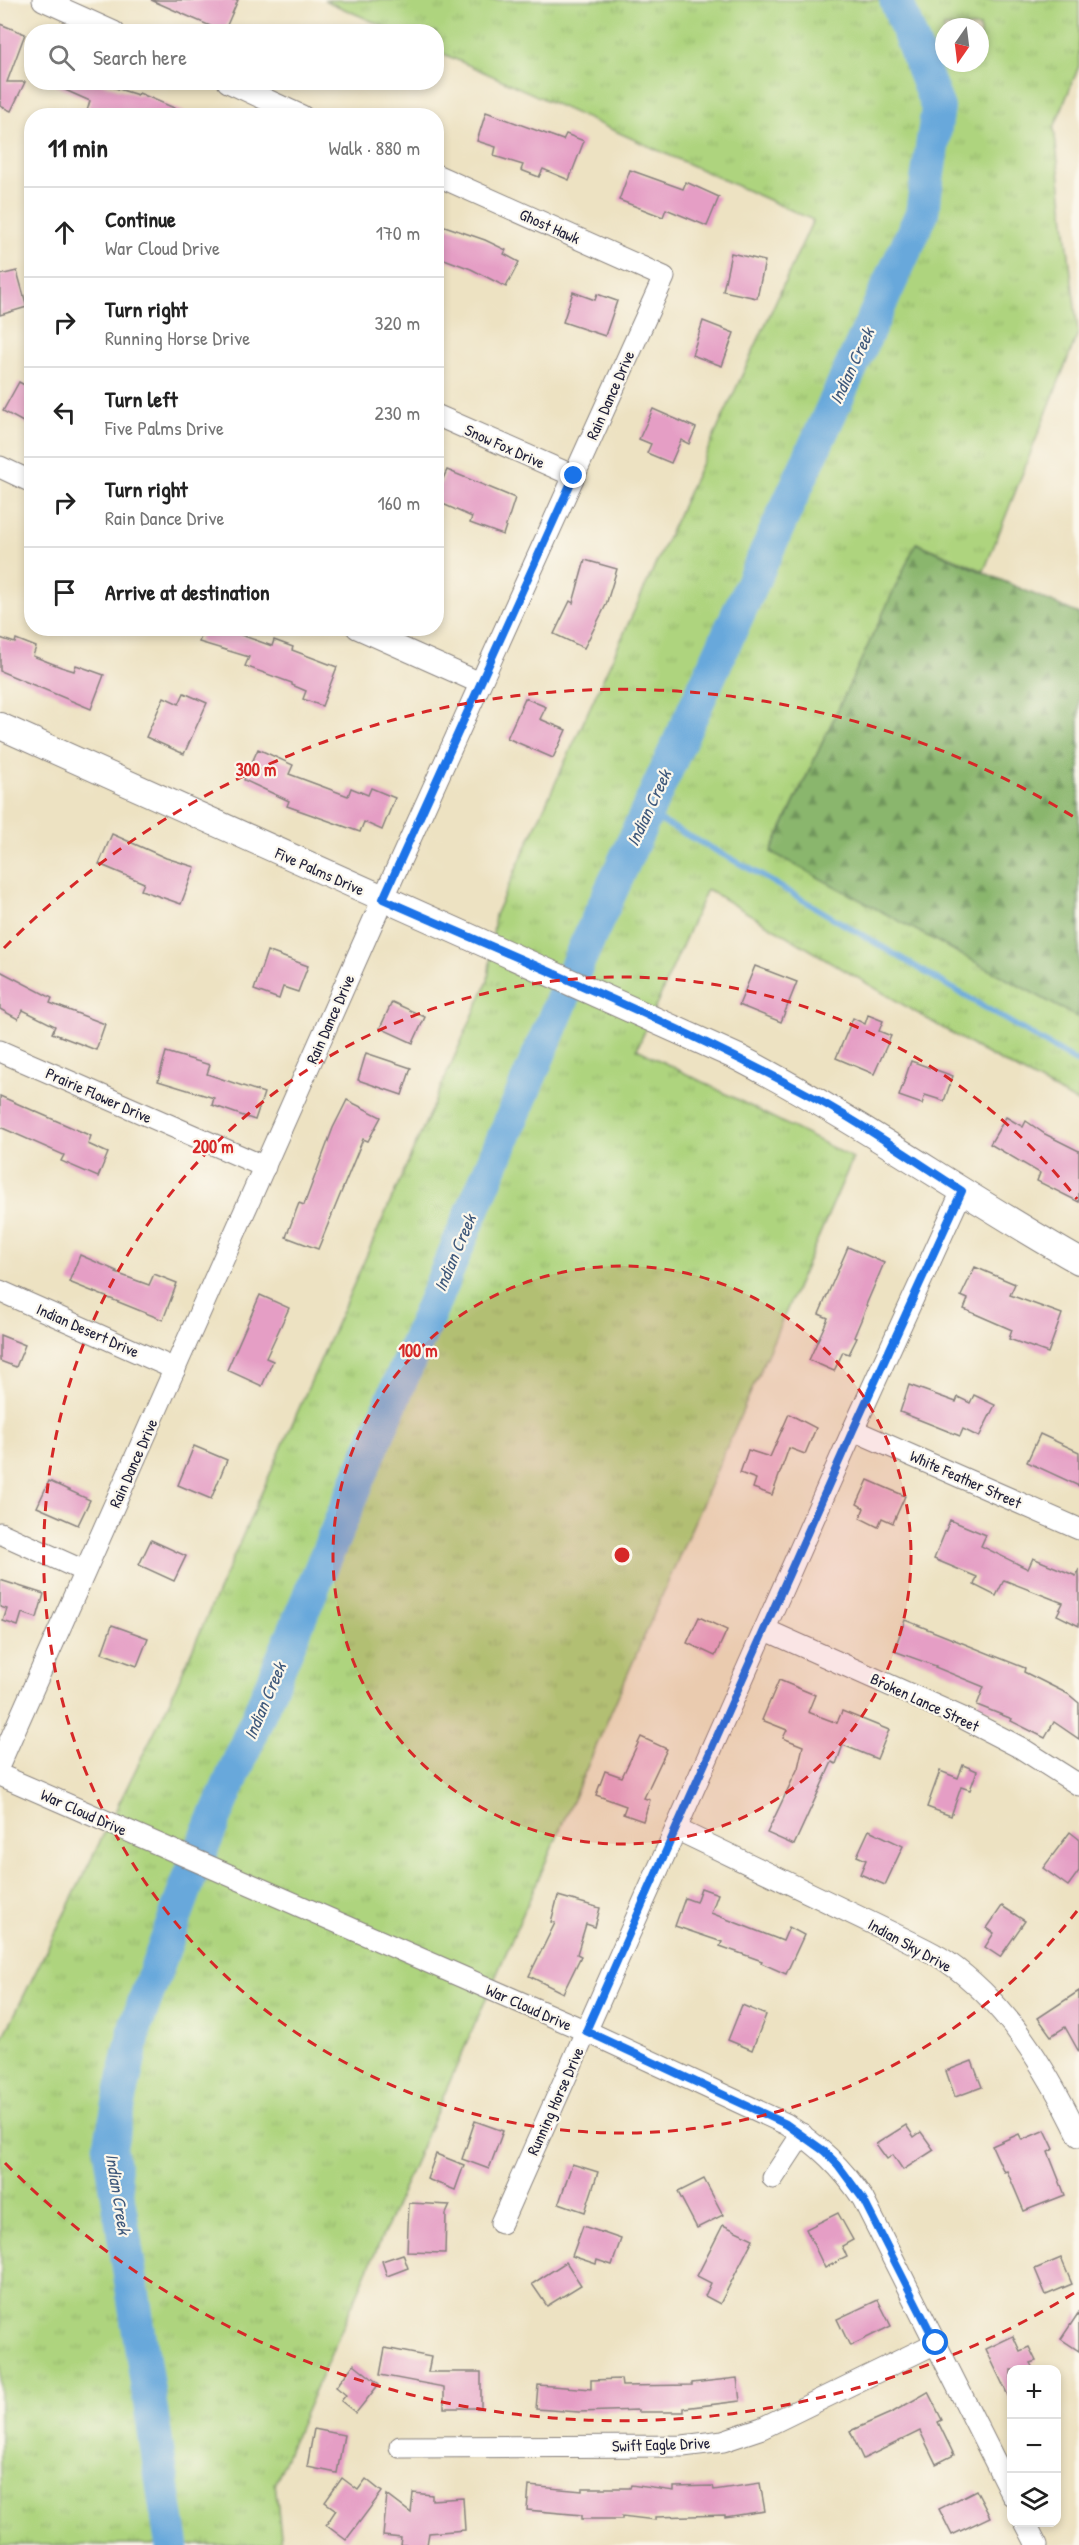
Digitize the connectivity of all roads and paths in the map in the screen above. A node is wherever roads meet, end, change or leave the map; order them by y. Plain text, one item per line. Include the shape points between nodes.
1 (43, 0) edge
2 (96, 24) edge
3 (245, 90) edge
4 (285, 108) edge
5 (444, 179) edge
6 (664, 277) joint
7 (444, 419) edge
8 (0, 467) edge
9 (574, 476) junction
10 (24, 478) edge
11 (375, 636) edge
12 (480, 683) junction
13 (0, 726) edge
14 (383, 899) junction
15 (0, 1051) edge
16 (265, 1167) junction
17 (962, 1191) junction
18 (1079, 1261) edge
19 (0, 1291) edge
20 (175, 1369) junction
21 (853, 1430) junction
22 (1079, 1529) edge
23 (0, 1533) edge
24 (84, 1571) junction
25 (765, 1629) junction
26 (0, 1764) edge
27 (0, 1775) edge
28 (1079, 1785) edge
29 (676, 1829) junction
30 (586, 2031) junction
31 (802, 2134) junction
32 (1079, 2136) edge
33 (773, 2178) dead end
34 (501, 2223) dead end
35 (936, 2343) junction
36 (400, 2447) dead end
37 (1007, 2487) edge
38 (1027, 2527) edge
39 (1036, 2545) edge

1 - 2 street
3 - 4 street
5 - 6 street, Ghost Hawk
6 - 9 street, Rain Dance Drive
7 - 9 street, Snow Fox Drive
8 - 10 street
9 - 12 street, Rain Dance Drive
11 - 12 street
12 - 14 street, Rain Dance Drive
13 - 14 street, Five Palms Drive
14 - 16 street, Rain Dance Drive
14 - 17 street, Five Palms Drive via 730,1054 799,1089
15 - 16 street, Prairie Flower Drive
16 - 20 street, Rain Dance Drive
17 - 18 street, Five Palms Drive
17 - 21 street, Running Horse Drive
19 - 20 street, Indian Desert Drive
20 - 24 street, Rain Dance Drive
21 - 22 street, White Feather Street
21 - 25 street, Running Horse Drive
23 - 24 street
24 - 26 street, Rain Dance Drive
25 - 28 street, Broken Lance Street via 963,1718
25 - 29 street, Running Horse Drive
27 - 30 street, War Cloud Drive
29 - 30 street, Running Horse Drive
29 - 32 street, Indian Sky Drive via 946,1961 1005,2014 1031,2048
30 - 31 street, War Cloud Drive
30 - 34 street, Running Horse Drive
31 - 33 street
31 - 35 street, War Cloud Drive via 838,2165 863,2199
35 - 36 street, Swift Eagle Drive via 762,2428 723,2441 683,2446
35 - 37 street, War Cloud Drive
38 - 39 street

